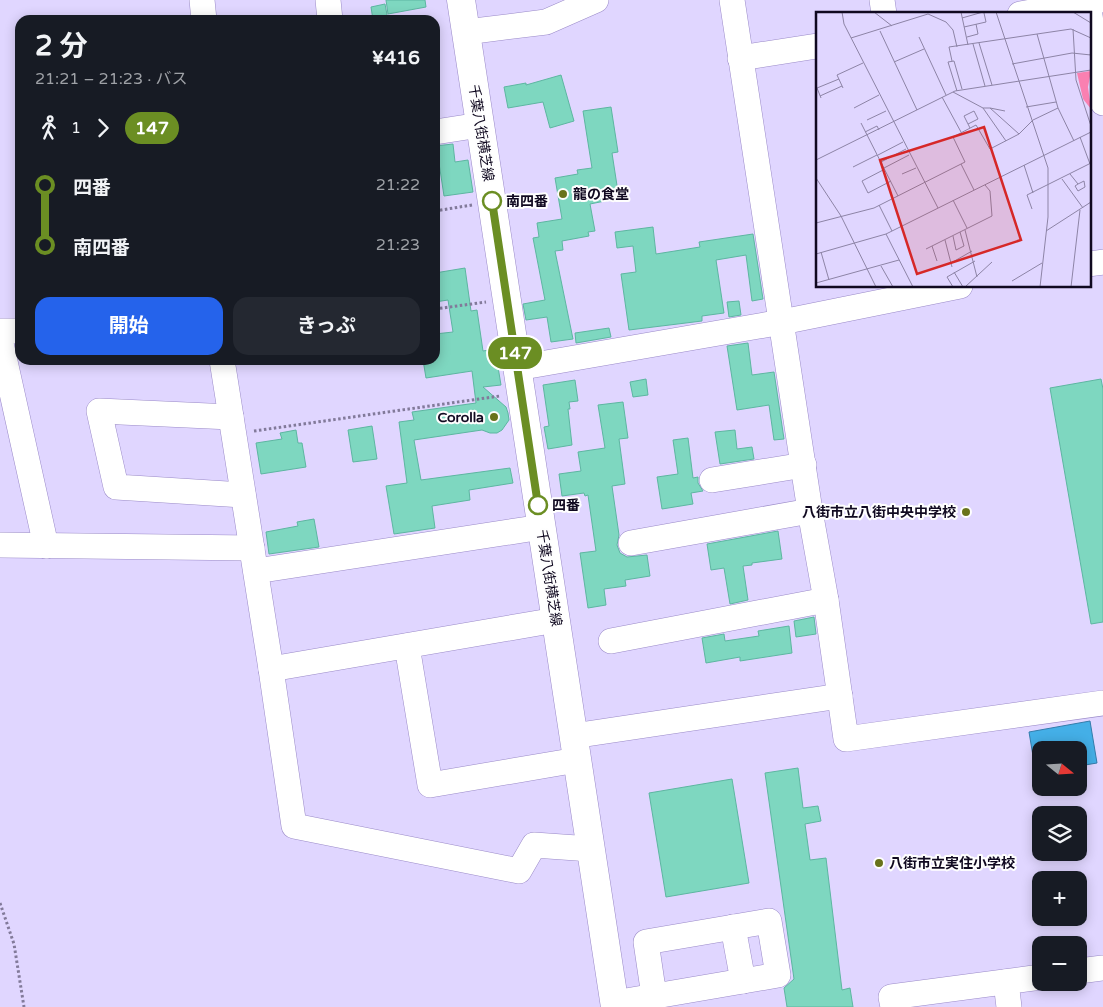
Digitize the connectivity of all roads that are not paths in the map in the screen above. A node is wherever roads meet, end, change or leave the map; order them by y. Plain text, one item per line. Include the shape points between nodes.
1 (202, 0) edge
2 (328, 0) edge
3 (461, 0) edge
4 (596, 0) edge
5 (732, 0) edge
6 (1094, 1) edge
7 (1019, 11) edge
8 (204, 15) edge
9 (330, 15) edge
10 (466, 32) junction
11 (816, 46) edge
12 (740, 58) junction
13 (1103, 103) edge
14 (480, 125) junction
15 (440, 131) edge
16 (1103, 262) edge
17 (1090, 264) edge
18 (946, 288) edge
19 (782, 322) junction
20 (0, 330) edge
21 (15, 331) edge
22 (0, 339) edge
23 (223, 365) edge
24 (519, 381) junction
25 (232, 426) junction
26 (804, 465) junction
27 (712, 480) dead end
28 (244, 495) junction
29 (810, 512) junction
30 (542, 527) junction
31 (631, 543) dead end
32 (0, 545) edge
33 (46, 546) junction
34 (254, 559) junction
35 (826, 600) junction
36 (556, 620) junction
37 (611, 641) dead end
38 (407, 646) junction
39 (271, 669) junction
40 (840, 696) junction
41 (1103, 703) edge
42 (575, 748) junction
43 (591, 849) junction
44 (734, 927) junction
45 (1032, 978) edge
46 (743, 981) junction
47 (1006, 982) junction
48 (654, 996) junction
49 (615, 1005) edge
50 (893, 1007) edge
51 (1010, 1007) edge

1 - 8 street
2 - 9 street
3 - 10 main road, 千葉八街横芝線
4 - 10 street via 546,22
5 - 12 street
6 - 7 street
6 - 13 street
10 - 14 main road, 千葉八街横芝線
11 - 12 street
12 - 19 street
14 - 15 street
14 - 24 main road, 千葉八街横芝線
16 - 17 street
18 - 19 street
19 - 24 street
19 - 26 street
20 - 21 street
22 - 33 street
23 - 25 street
24 - 30 main road, 千葉八街横芝線
25 - 28 street
25 - 28 street via 98,412 116,487
26 - 27 street
26 - 29 street
28 - 34 street
29 - 31 street
29 - 35 street
30 - 34 street
30 - 36 main road, 千葉八街横芝線
32 - 33 street
33 - 34 street
34 - 39 street
35 - 37 street
35 - 40 street
36 - 38 street
36 - 42 main road, 千葉八街横芝線
38 - 39 street
38 - 42 street via 430,785
39 - 43 street via 294,826 519,871 534,845
40 - 41 street via 846,739
40 - 42 street
42 - 43 main road, 千葉八街横芝線
43 - 49 main road, 千葉八街横芝線
44 - 46 street
44 - 46 street via 769,921 778,975
44 - 48 street via 646,942
45 - 47 street
46 - 48 street
47 - 50 street via 891,997
47 - 51 street
48 - 49 street

